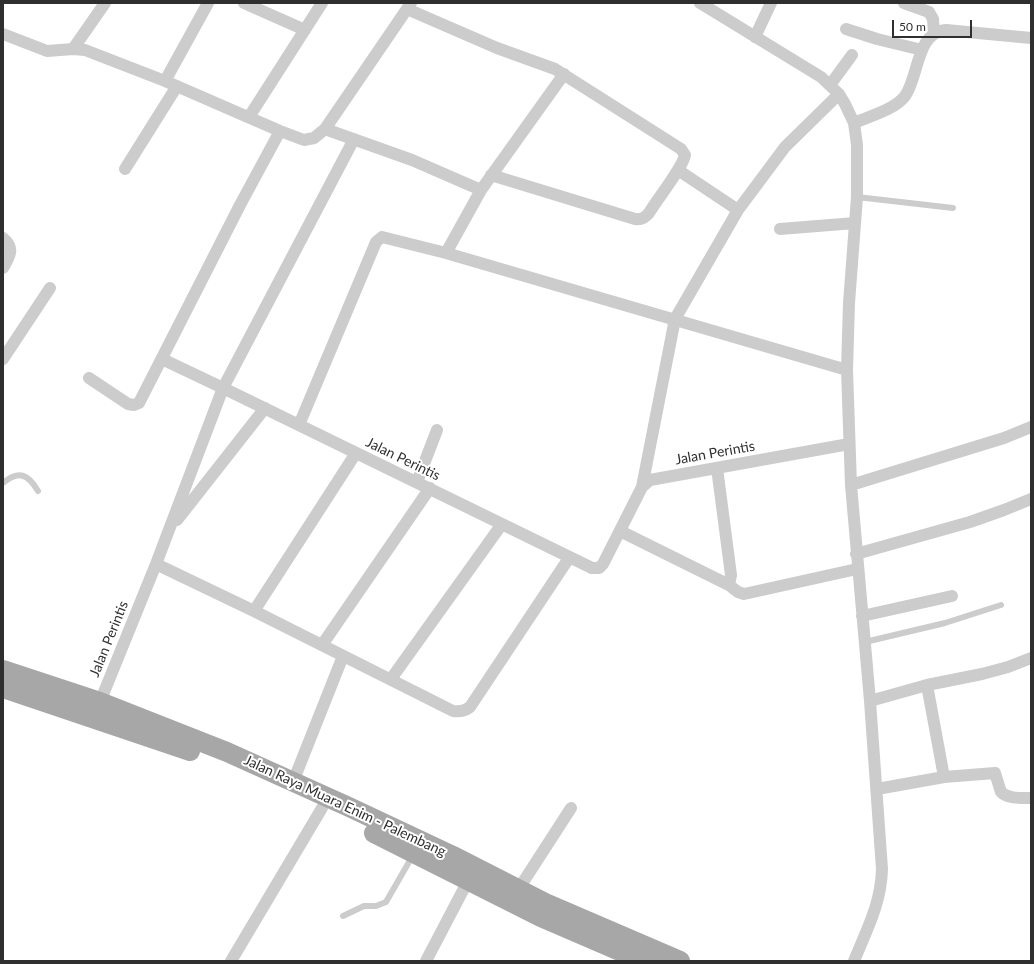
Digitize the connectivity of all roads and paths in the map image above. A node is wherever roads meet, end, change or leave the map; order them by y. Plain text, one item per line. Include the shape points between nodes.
1 (105, 3) edge
2 (208, 3) edge
3 (244, 3) edge
4 (322, 3) edge
5 (700, 3) edge
6 (771, 3) edge
7 (904, 3) edge
8 (409, 6) edge
9 (846, 29) dead end
10 (305, 30) junction
11 (934, 33) junction
12 (3, 34) edge
13 (755, 37) junction
14 (1031, 38) edge
15 (73, 48) junction
16 (922, 50) junction
17 (852, 55) dead end
18 (564, 74) junction
19 (164, 81) junction
20 (830, 85) junction
21 (177, 86) junction
22 (839, 94) junction
23 (249, 118) junction
24 (854, 123) junction
25 (326, 129) junction
26 (280, 131) junction
27 (354, 139) junction
28 (125, 169) dead end
29 (678, 170) junction
30 (492, 175) junction
31 (481, 190) junction
32 (857, 197) junction
33 (953, 208) dead end
34 (738, 210) junction
35 (855, 223) junction
36 (780, 229) dead end
37 (3, 238) edge
38 (446, 253) junction
39 (3, 268) edge
40 (50, 288) dead end
41 (675, 320) junction
42 (3, 359) edge
43 (162, 359) junction
44 (847, 370) junction
45 (89, 378) dead end
46 (223, 388) junction
47 (265, 408) junction
48 (299, 425) junction
49 (1031, 427) edge
50 (438, 430) dead end
51 (849, 444) junction
52 (356, 453) junction
53 (717, 468) junction
54 (417, 482) junction
55 (3, 483) edge
56 (851, 485) junction
57 (642, 487) junction
58 (430, 488) junction
59 (38, 491) dead end
60 (1031, 499) edge
61 (502, 524) junction
62 (169, 530) junction
63 (620, 531) junction
64 (856, 554) junction
65 (570, 558) junction
66 (156, 564) junction
67 (857, 570) junction
68 (729, 585) junction
69 (952, 596) dead end
70 (1001, 605) dead end
71 (254, 611) junction
72 (862, 616) junction
73 (865, 642) junction
74 (322, 645) junction
75 (342, 656) junction
76 (1031, 658) edge
77 (3, 670) edge
78 (391, 679) junction
79 (926, 685) junction
80 (3, 688) edge
81 (870, 701) junction
82 (71, 702) junction
83 (100, 702) junction
84 (944, 777) junction
85 (293, 782) junction
86 (877, 789) junction
87 (1031, 798) edge
88 (322, 808) junction
89 (571, 808) dead end
90 (414, 854) junction
91 (472, 874) junction
92 (518, 890) junction
93 (343, 916) dead end
94 (231, 961) edge
95 (426, 961) edge
96 (643, 961) edge
97 (680, 961) edge
98 (854, 961) edge

1 - 15 street
2 - 19 street
3 - 10 street
4 - 10 street
5 - 13 street
6 - 13 street
7 - 11 street via 929,12 933,19
8 - 18 street via 497,48
8 - 25 street
9 - 16 street
10 - 23 street
11 - 14 street via 946,30
11 - 16 street
12 - 15 street via 47,51
13 - 20 street
15 - 19 street via 85,50
16 - 24 street via 905,97 891,107
17 - 20 street
18 - 29 street via 681,149 685,157
18 - 30 street
19 - 21 street
20 - 22 street
21 - 23 street
21 - 28 street
22 - 24 street
22 - 34 street via 785,147
23 - 26 street
24 - 32 street via 857,145
25 - 26 street via 314,138 304,140
25 - 27 street
26 - 43 street
27 - 31 street via 412,160
27 - 46 street
29 - 30 street via 646,215 638,219
29 - 34 street
30 - 31 street
31 - 38 street
32 - 33 lane
32 - 35 street
34 - 41 street
35 - 36 street
35 - 44 street
37 - 39 street via 9,243 11,251
38 - 41 street
38 - 48 street via 382,236 376,242
40 - 42 street
41 - 44 street
41 - 57 street
43 - 45 street via 143,398 134,405 128,404
43 - 46 street
44 - 51 street
46 - 47 street, Jalan Perintis
46 - 62 street, Jalan Perintis
47 - 48 street, Jalan Perintis
47 - 62 street
48 - 52 street, Jalan Perintis
49 - 56 street via 1004,438
50 - 54 street
51 - 53 street, Jalan Perintis
51 - 56 street
52 - 54 street, Jalan Perintis
52 - 71 street
53 - 57 street, Jalan Perintis via 655,479
53 - 68 street via 731,575
54 - 58 street, Jalan Perintis
55 - 59 lane via 10,477 26,476
56 - 64 street
57 - 63 street, Jalan Perintis
58 - 61 street, Jalan Perintis
58 - 74 street
60 - 64 street via 970,522
61 - 65 street, Jalan Perintis
61 - 78 street
62 - 66 street, Jalan Perintis
63 - 65 street, Jalan Perintis via 601,566 592,568
63 - 68 street
64 - 67 street
65 - 78 street via 468,708 459,712 453,711
66 - 71 street
66 - 83 street, Jalan Perintis
67 - 68 street via 747,594 738,592
67 - 72 street
69 - 72 street
70 - 73 lane via 945,623
71 - 74 street
72 - 73 street
73 - 81 street
74 - 75 street
75 - 78 street
75 - 85 street
76 - 79 street via 982,674
77 - 82 main road, Jalan Raya Muara Enim - Palembang
79 - 81 street
79 - 84 street
80 - 82 main road, Jalan Raya Muara Enim - Palembang
81 - 86 street
82 - 83 main road, Jalan Raya Muara Enim - Palembang
82 - 88 main road, Jalan Raya Muara Enim - Palembang
83 - 85 main road, Jalan Raya Muara Enim - Palembang via 227,752
84 - 86 street
84 - 87 street via 996,773 1002,794
85 - 91 main road, Jalan Raya Muara Enim - Palembang via 349,806
86 - 98 street via 881,883 876,906
88 - 90 main road, Jalan Raya Muara Enim - Palembang
88 - 94 street
89 - 92 street
90 - 91 main road, Jalan Raya Muara Enim - Palembang
90 - 93 lane via 386,902 376,906 364,906
91 - 92 main road, Jalan Raya Muara Enim - Palembang
91 - 95 street
91 - 96 main road, Jalan Raya Muara Enim - Palembang via 542,917
92 - 97 main road, Jalan Raya Muara Enim - Palembang

